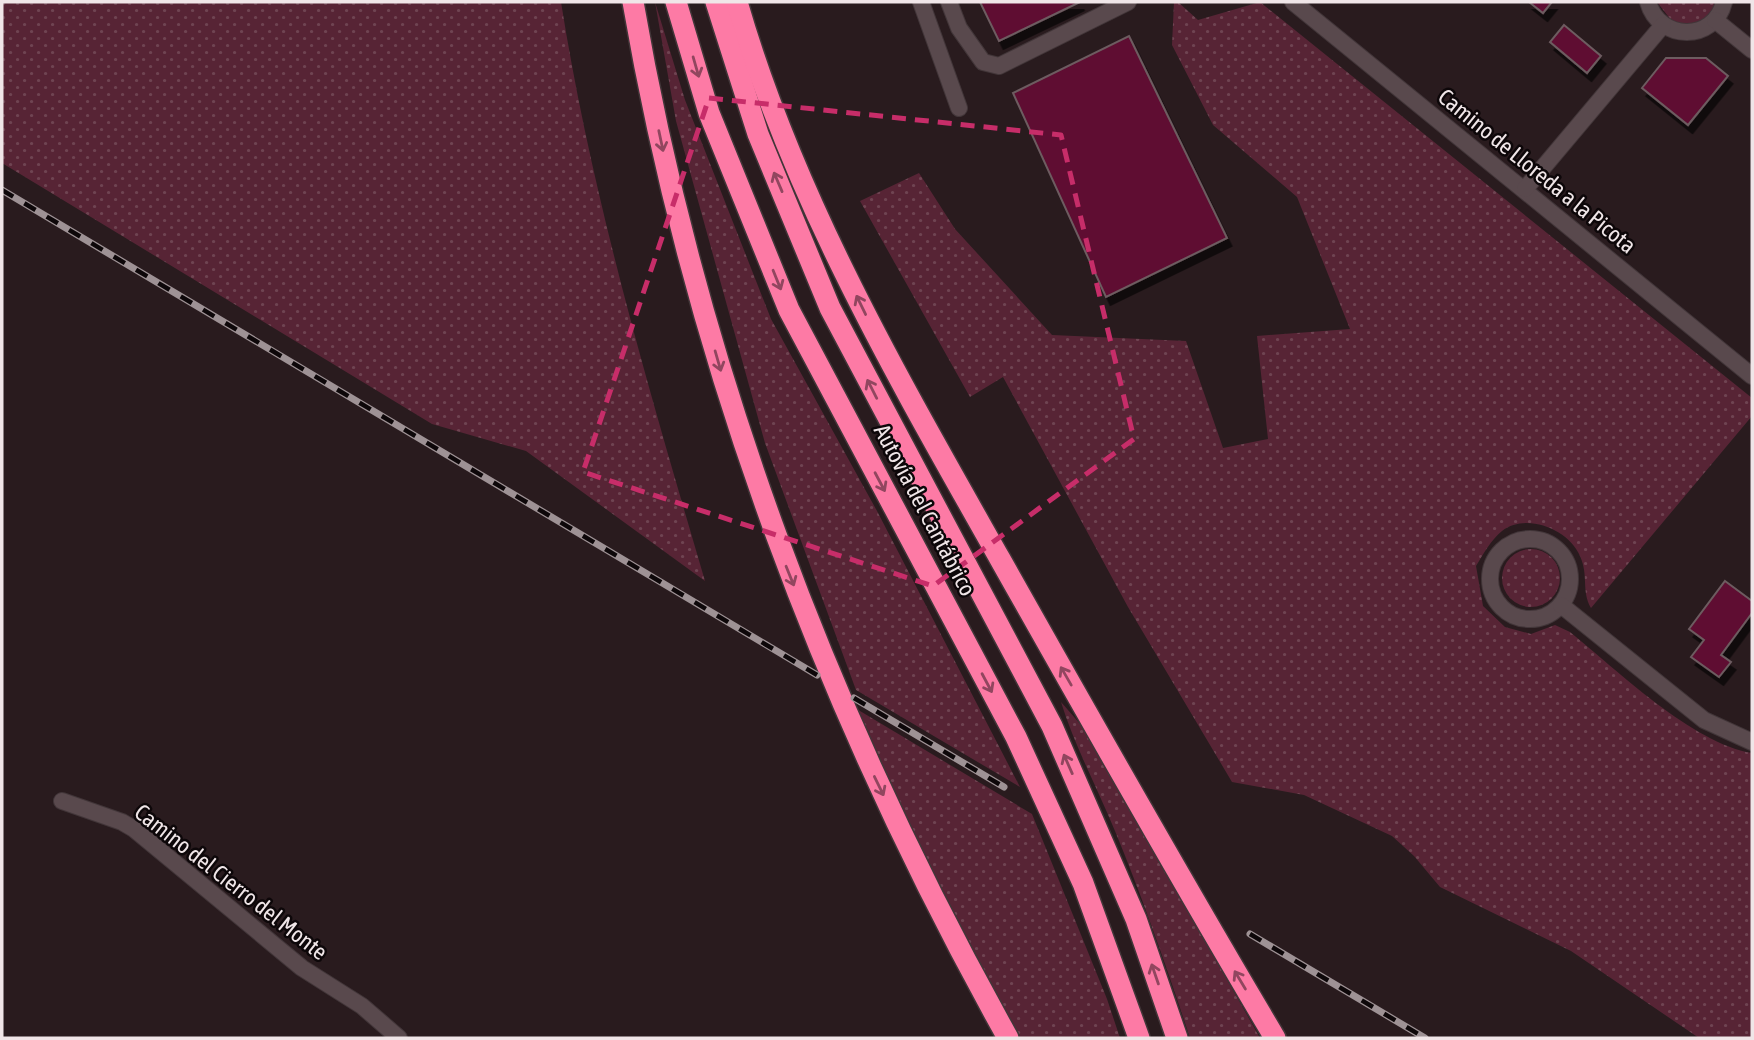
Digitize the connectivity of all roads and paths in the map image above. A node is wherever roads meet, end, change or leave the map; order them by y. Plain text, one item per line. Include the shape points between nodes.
1 (633, 2) edge
2 (676, 2) edge
3 (716, 2) edge
4 (737, 2) edge
5 (921, 2) edge
6 (948, 2) edge
7 (1128, 2) edge
8 (1293, 2) edge
9 (1648, 2) edge
10 (1724, 2) edge
11 (1715, 20) junction
12 (1662, 25) junction
13 (1752, 50) edge
14 (959, 107) dead end
15 (1525, 190) junction
16 (1752, 376) edge
17 (1561, 605) junction
18 (1752, 741) edge
19 (62, 801) dead end
20 (399, 1038) edge
21 (1008, 1038) edge
22 (1139, 1038) edge
23 (1177, 1038) edge
24 (1275, 1038) edge

1 -> 21 highway via 683,242 785,562 859,744
2 -> 22 highway, Autovía del Cantábrico via 709,113 789,310 1016,737 1083,883
23 -> 3 highway, Autovía del Cantábrico via 1136,919 1052,726 830,308 758,134
24 -> 4 highway via 885,356 810,199
5 - 14 street
6 - 7 street via 959,28 983,62 999,65
8 - 15 street, Camino de Lloreda a la Picota
9 - 12 street
10 - 11 street
11 - 12 street via 1696,32 1673,31
11 - 13 street
12 - 15 street
15 - 16 street, Camino de Lloreda a la Picota
17 - 17 street via 1567,593 1568,568 1554,547 1530,539 1506,547 1497,556 1490,582 1500,606 1524,619 1538,618
17 - 18 street via 1704,720
19 - 20 street, Camino del Cierro del Monte via 134,829 302,968 362,1006

